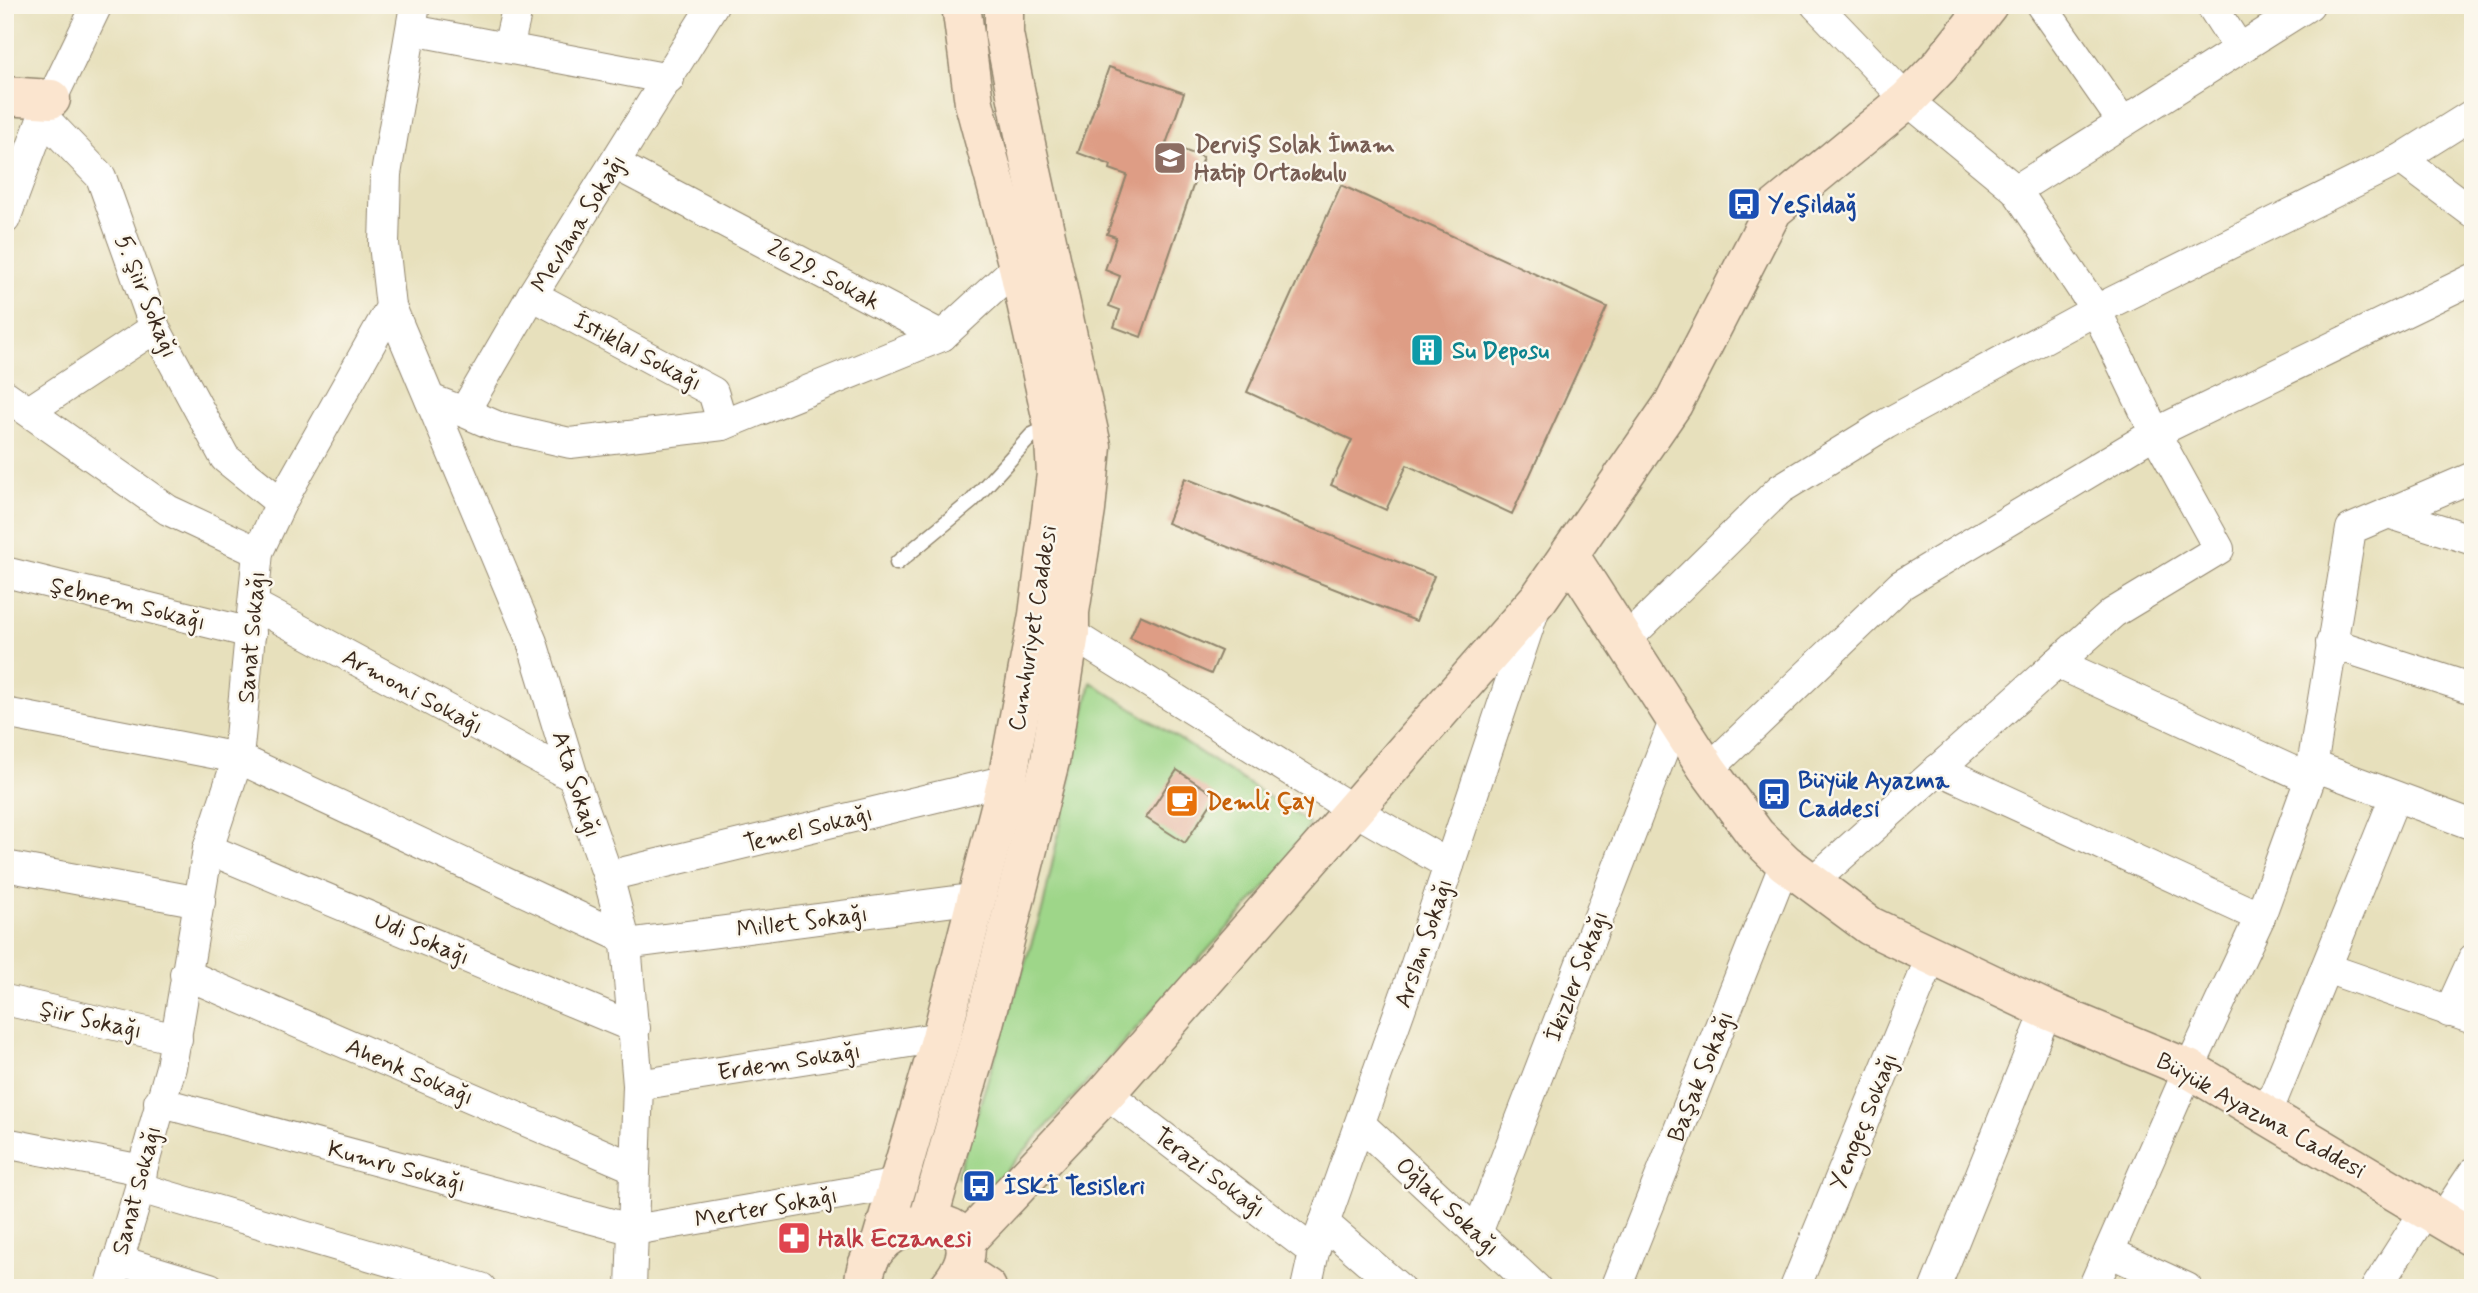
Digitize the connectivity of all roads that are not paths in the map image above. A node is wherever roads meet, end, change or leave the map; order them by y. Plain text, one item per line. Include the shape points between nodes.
1 (97, 5) edge
2 (518, 5) edge
3 (713, 5) edge
4 (961, 5) edge
5 (1004, 5) edge
6 (1816, 5) edge
7 (1988, 5) edge
8 (2041, 5) edge
9 (2211, 5) edge
10 (2309, 5) edge
11 (409, 13) edge
12 (508, 48) junction
13 (2239, 48) junction
14 (669, 79) junction
15 (5, 96) edge
16 (1907, 100) junction
17 (47, 108) junction
18 (2473, 114) edge
19 (2122, 121) junction
20 (2401, 159) junction
21 (615, 164) junction
22 (2016, 190) junction
23 (2473, 213) edge
24 (5, 219) edge
25 (1018, 266) junction
26 (2473, 279) edge
27 (533, 295) junction
28 (391, 307) junction
29 (2096, 310) junction
30 (155, 328) junction
31 (942, 336) junction
32 (430, 399) junction
33 (17, 403) edge
34 (464, 412) junction
35 (723, 425) junction
36 (1053, 425) junction
37 (2155, 433) junction
38 (2473, 477) edge
39 (281, 503) junction
40 (2388, 513) junction
41 (2473, 540) edge
42 (258, 552) junction
43 (1570, 556) junction
44 (897, 564) dead end
45 (5, 572) edge
46 (1539, 598) junction
47 (253, 619) junction
48 (1070, 633) junction
49 (1626, 640) junction
50 (2331, 643) junction
51 (2057, 663) junction
52 (2473, 689) edge
53 (5, 713) edge
54 (1675, 719) junction
55 (239, 758) junction
56 (1938, 769) junction
57 (1708, 770) junction
58 (2312, 773) junction
59 (573, 777) junction
60 (1007, 780) junction
61 (2395, 797) junction
62 (1352, 809) junction
63 (2471, 816) edge
64 (208, 849) junction
65 (1449, 865) junction
66 (5, 866) edge
67 (1798, 873) junction
68 (608, 876) junction
69 (978, 898) junction
70 (200, 902) junction
71 (2260, 917) junction
72 (625, 941) junction
73 (1932, 955) junction
74 (2473, 959) edge
75 (2326, 968) junction
76 (185, 974) junction
77 (5, 1000) edge
78 (2047, 1010) junction
79 (2461, 1016) edge
80 (635, 1027) junction
81 (941, 1037) junction
82 (177, 1039) junction
83 (2189, 1069) junction
84 (638, 1085) junction
85 (1106, 1093) junction
86 (159, 1102) junction
87 (2267, 1113) junction
88 (1360, 1124) junction
89 (5, 1143) edge
90 (635, 1168) junction
91 (2473, 1173) edge
92 (141, 1179) junction
93 (898, 1184) junction
94 (2448, 1221) edge
95 (928, 1222) junction
96 (1324, 1223) junction
97 (634, 1230) junction
98 (1477, 1233) junction
99 (880, 1245) junction
100 (1314, 1252) junction
101 (2109, 1252) junction
102 (965, 1272) edge
103 (113, 1274) edge
104 (437, 1282) edge
105 (1797, 1287) edge
106 (210, 1288) edge
107 (481, 1288) edge
108 (631, 1288) edge
109 (863, 1288) edge
110 (1306, 1288) edge
111 (1399, 1288) edge
112 (1536, 1288) edge
113 (1616, 1288) edge
114 (1935, 1288) edge
115 (2093, 1288) edge
116 (2187, 1288) edge
117 (2376, 1288) edge

1 - 17 street
2 - 12 street
3 - 14 street, Mevlana Sokağı
4 - 25 main road, Cumhuriyet Caddesi via 974,103
5 - 48 main road, Cumhuriyet Caddesi via 1004,34 1092,446
6 - 16 street
7 - 16 main road via 1941,66
8 - 19 street
9 - 13 street
10 - 13 street
11 - 12 street
11 - 28 street via 386,174 384,244
12 - 14 street
13 - 19 street
14 - 21 street, Mevlana Sokağı
15 - 17 main road
16 - 22 street
16 - 43 main road via 1773,211 1673,404
17 - 24 street
17 - 30 street, 5. Şiir Sokağı via 102,177
18 - 20 street
19 - 22 street
20 - 23 street
20 - 29 street
21 - 27 street, Mevlana Sokağı
21 - 31 street, 2629. Sokak
22 - 29 street
25 - 31 street
25 - 36 main road, Cumhuriyet Caddesi
26 - 37 street
27 - 34 street, Mevlana Sokağı
27 - 35 street, İstiklal Sokağı via 713,391
28 - 32 street, Ata Sokağı
28 - 39 street, Sanat Sokağı
29 - 37 street
29 - 49 street via 1886,424 1780,489
30 - 33 street
30 - 39 street, 5. Şiir Sokağı via 225,458
31 - 35 street
32 - 34 street
32 - 59 street, Ata Sokağı via 532,642
33 - 42 street via 168,510
34 - 35 street via 496,426 570,443
36 - 44 lane via 1032,435 972,501
36 - 60 main road, Cumhuriyet Caddesi via 1056,474 1040,603
37 - 51 street via 2219,549 2113,613
37 - 57 street via 1901,585
38 - 40 street
39 - 42 street, Sanat Sokağı
40 - 41 street
40 - 50 street via 2351,529
42 - 47 street, Sanat Sokağı
43 - 46 main road
43 - 49 main road, Büyük Ayazma Caddesi
45 - 47 street, Şebnem Sokağı
46 - 62 main road
46 - 65 street, Arslan Sokağı
47 - 55 street, Sanat Sokağı
47 - 59 street, Armoni Sokağı
48 - 62 street
48 - 95 main road, Cumhuriyet Caddesi via 1050,761
49 - 54 main road, Büyük Ayazma Caddesi
50 - 52 street
50 - 58 street
51 - 56 street
51 - 58 street
53 - 55 street
54 - 57 main road, Büyük Ayazma Caddesi
54 - 98 street, İkizler Sokağı
55 - 64 street, Sanat Sokağı
55 - 72 street
56 - 67 street
56 - 71 street
57 - 67 main road, Büyük Ayazma Caddesi via 1756,835
58 - 61 street
58 - 71 street
59 - 68 street, Ata Sokağı
60 - 68 street, Temel Sokağı
60 - 69 main road, Cumhuriyet Caddesi
61 - 63 street
61 - 75 street
62 - 65 street
62 - 85 main road
64 - 70 street, Sanat Sokağı
64 - 80 street, Udi Sokağı
65 - 88 street, Arslan Sokağı
66 - 70 street
67 - 73 main road, Büyük Ayazma Caddesi via 1870,926
67 - 113 street, Başak Sokağı
68 - 72 street, Ata Sokağı
69 - 72 street, Millet Sokağı
69 - 81 main road, Cumhuriyet Caddesi
70 - 76 street, Sanat Sokağı
71 - 83 street
72 - 80 street, Ata Sokağı
73 - 78 main road, Büyük Ayazma Caddesi
73 - 105 street, Yengeç Sokağı
74 - 79 street
75 - 79 street
75 - 87 street
76 - 82 street, Sanat Sokağı
76 - 90 street, Ahenk Sokağı
77 - 82 street, Şiir Sokağı
78 - 83 main road, Büyük Ayazma Caddesi
78 - 114 street
80 - 84 street, Ata Sokağı
81 - 84 street, Erdem Sokağı
81 - 93 main road, Cumhuriyet Caddesi
82 - 86 street, Sanat Sokağı
83 - 87 main road, Büyük Ayazma Caddesi
83 - 101 street
84 - 90 street, Ata Sokağı
85 - 100 street, Terazi Sokağı
85 - 102 main road
86 - 92 street, Sanat Sokağı
86 - 97 street, Kumru Sokağı
87 - 94 main road, Büyük Ayazma Caddesi
88 - 96 street, Arslan Sokağı
88 - 98 street, Oğlak Sokağı
89 - 92 street
90 - 97 street, Ata Sokağı
91 - 94 street
92 - 103 street, Sanat Sokağı
92 - 104 street
93 - 97 street, Merter Sokağı
93 - 99 main road, Cumhuriyet Caddesi
94 - 117 street
95 - 99 main road via 908,1226
95 - 102 main road via 954,1229
96 - 100 street, Arslan Sokağı
96 - 111 street
97 - 108 street, Ata Sokağı
98 - 112 street, Oğlak Sokağı
99 - 109 main road, Cumhuriyet Caddesi
100 - 110 street, Arslan Sokağı
101 - 115 street
101 - 116 street
103 - 106 street
104 - 107 street

